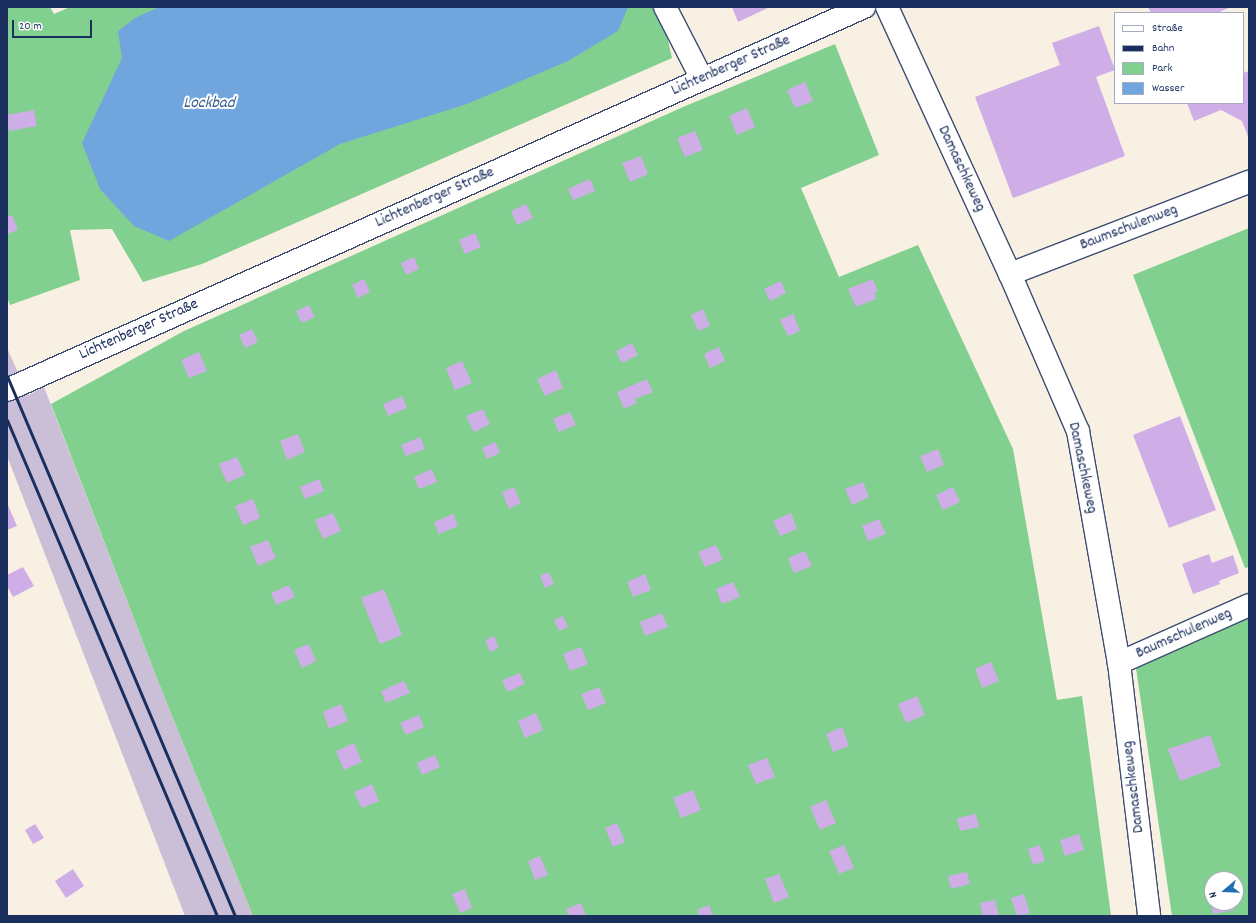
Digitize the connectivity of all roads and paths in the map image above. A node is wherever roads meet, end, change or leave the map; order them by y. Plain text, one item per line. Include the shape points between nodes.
1 (665, 7) edge
2 (864, 7) edge
3 (887, 7) edge
4 (702, 79) junction
5 (1249, 182) edge
6 (1010, 274) junction
7 (7, 390) edge
8 (1249, 605) edge
9 (1119, 663) junction
10 (1149, 916) edge

1 - 4 street
2 - 4 street, Lichtenberger Straße
3 - 6 street, Damaschkeweg
4 - 7 street, Lichtenberger Straße
5 - 6 street, Baumschulenweg
6 - 9 street, Damaschkeweg via 1078,431
8 - 9 street, Baumschulenweg
9 - 10 street, Damaschkeweg

